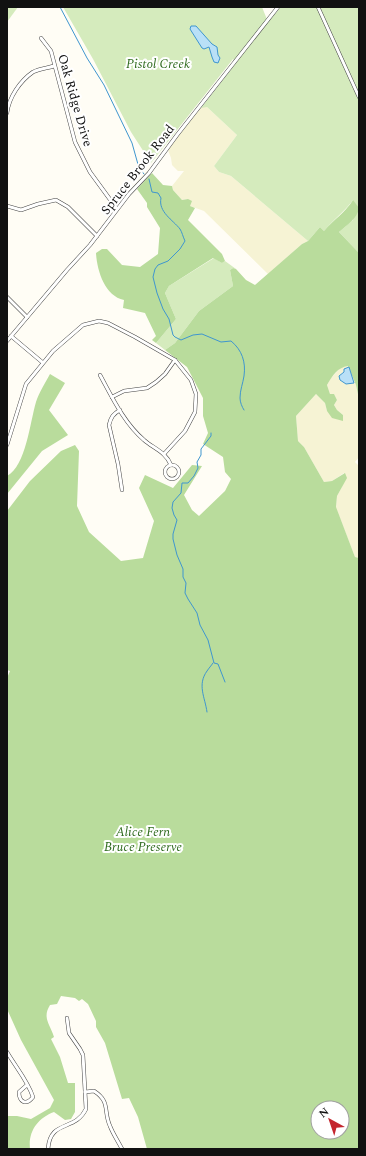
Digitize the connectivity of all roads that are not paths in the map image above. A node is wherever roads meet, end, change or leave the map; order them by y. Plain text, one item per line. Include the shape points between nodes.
1 (278, 7) edge
2 (318, 7) edge
3 (41, 38) dead end
4 (54, 66) junction
5 (359, 97) edge
6 (7, 113) edge
7 (7, 206) edge
8 (118, 209) junction
9 (97, 236) junction
10 (7, 297) edge
11 (27, 317) junction
12 (11, 336) junction
13 (7, 341) edge
14 (175, 360) junction
15 (42, 362) junction
16 (100, 376) dead end
17 (112, 397) junction
18 (120, 410) junction
19 (7, 445) edge
20 (164, 454) junction
21 (171, 465) junction
22 (122, 490) dead end
23 (67, 1018) dead end
24 (7, 1052) edge
25 (27, 1085) junction
26 (85, 1092) junction
27 (48, 1149) edge
28 (122, 1149) edge

1 - 8 street, Spruce Brook Road
2 - 5 street
3 - 4 street, Oak Ridge Drive via 51,51
4 - 6 street via 34,72 21,83 14,93
4 - 8 street, Oak Ridge Drive via 75,142 90,172
7 - 9 street via 21,210 56,200 68,207
8 - 9 street, Spruce Brook Road
9 - 11 street, Spruce Brook Road
10 - 11 street
11 - 12 street, Spruce Brook Road
12 - 13 street, Spruce Brook Road
12 - 15 street
14 - 15 street via 108,323 99,321 83,325
14 - 17 street via 165,374 147,388 124,391
14 - 20 street via 191,380 196,394 195,412 185,431
15 - 19 street via 26,384
16 - 17 street
17 - 18 street
18 - 20 street via 143,440
18 - 22 street via 110,419 109,425
20 - 21 street
21 - 21 street via 165,471 172,479 179,471
23 - 26 street via 69,1033 83,1055
24 - 25 street
25 - 25 street via 33,1097 24,1102 19,1097
26 - 27 street via 86,1108 82,1116 53,1132
26 - 28 street via 94,1091 105,1101 110,1126

